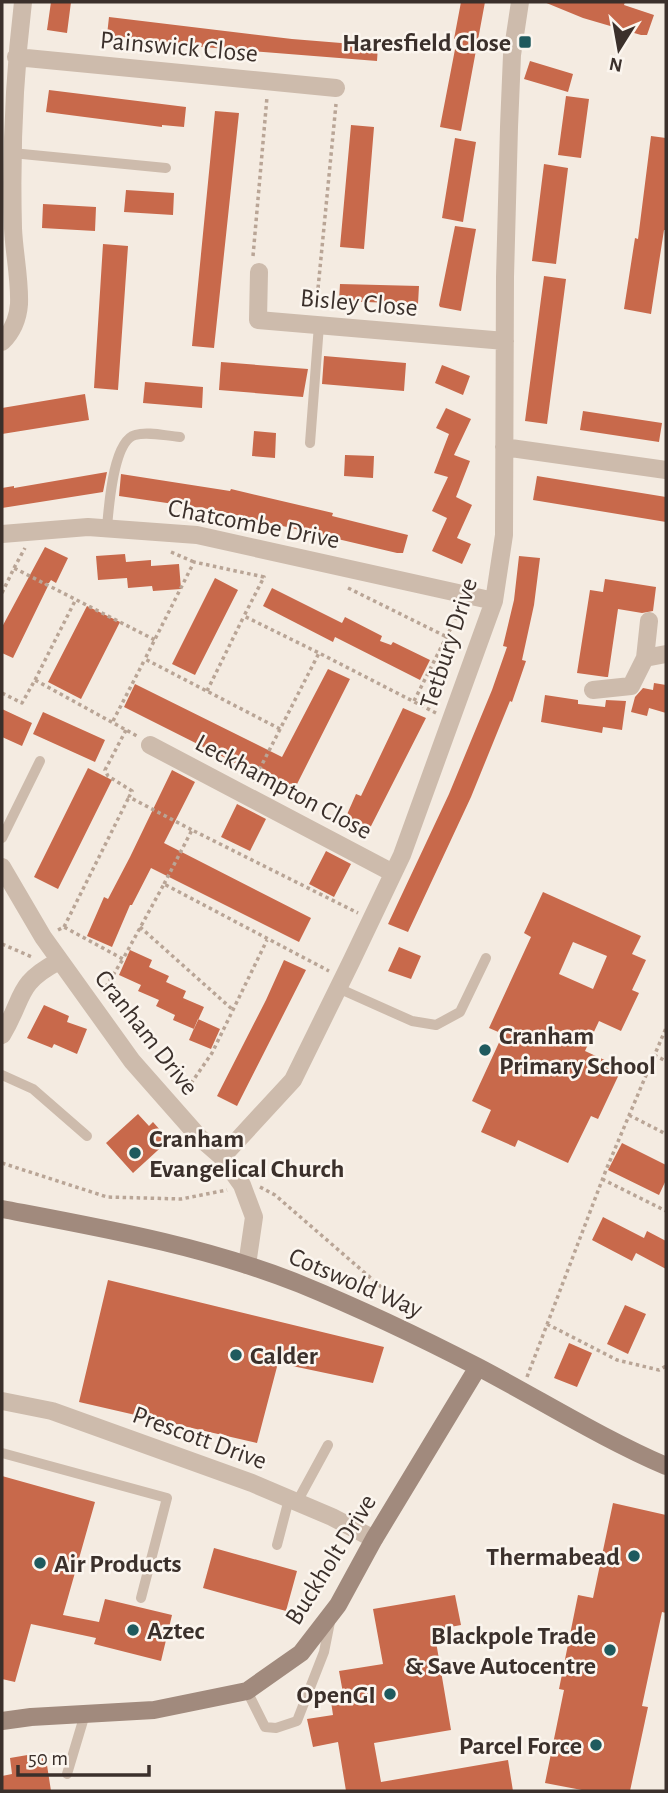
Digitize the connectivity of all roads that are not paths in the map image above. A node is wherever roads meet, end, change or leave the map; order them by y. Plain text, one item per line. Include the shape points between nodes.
1 (23, 2) edge
2 (520, 2) edge
3 (16, 57) junction
4 (336, 88) road end
5 (12, 153) junction
6 (166, 168) dead end
7 (259, 271) road end
8 (317, 325) junction
9 (505, 341) junction
10 (2, 342) edge
11 (180, 437) dead end
12 (310, 443) dead end
13 (504, 447) junction
14 (666, 470) edge
15 (107, 527) junction
16 (2, 534) edge
17 (494, 601) junction
18 (649, 621) dead end
19 (666, 654) edge
20 (645, 658) junction
21 (593, 690) dead end
22 (150, 745) road end
23 (40, 761) dead end
24 (2, 838) edge
25 (2, 867) edge
26 (393, 873) junction
27 (486, 958) dead end
28 (59, 961) junction
29 (341, 983) junction
30 (2, 1035) edge
31 (2, 1075) edge
32 (87, 1136) dead end
33 (222, 1157) junction
34 (2, 1209) edge
35 (247, 1265) junction
36 (478, 1367) junction
37 (2, 1401) edge
38 (328, 1445) dead end
39 (2, 1453) edge
40 (666, 1466) edge
41 (293, 1501) junction
42 (374, 1539) junction
43 (277, 1545) dead end
44 (141, 1598) dead end
45 (331, 1614) junction
46 (247, 1691) junction
47 (85, 1714) junction
48 (2, 1721) edge
49 (67, 1774) dead end

1 - 3 street
2 - 9 street, Tetbury Drive via 512,55
3 - 4 street, Painswick Close
3 - 5 street
5 - 6 lane
5 - 10 street via 19,303 12,329
7 - 8 street, Bisley Close via 258,320
8 - 9 street, Bisley Close
8 - 12 lane
9 - 13 street, Tetbury Drive
11 - 15 lane via 142,433 124,441
13 - 14 street
13 - 17 street, Tetbury Drive via 504,535
15 - 16 street, Chatcombe Drive
15 - 17 street, Chatcombe Drive via 197,535
17 - 26 street, Tetbury Drive
18 - 20 street
19 - 20 street
20 - 21 street via 631,686
22 - 26 street, Leckhampton Close
23 - 24 lane
25 - 28 street, Cranham Drive
26 - 29 street, Tetbury Drive
27 - 29 lane via 460,1012 436,1025 412,1021
28 - 30 street via 24,987
28 - 33 street, Cranham Drive via 132,1061 199,1138
29 - 33 street, Tetbury Drive via 293,1080
31 - 32 lane via 33,1089
33 - 35 street, Cranham Drive via 242,1185 254,1217
34 - 35 main road, Cotswold Way via 93,1226
35 - 36 main road, Cotswold Way via 301,1284
36 - 40 main road, Cotswold Way
36 - 42 main road, Buckholt Drive
37 - 41 street, Prescott Drive via 52,1411
38 - 41 lane
39 - 44 lane via 167,1498
41 - 42 street, Prescott Drive
41 - 43 lane
42 - 45 main road, Buckholt Drive
45 - 46 main road, Buckholt Drive via 301,1653
45 - 46 lane via 324,1652 297,1721 265,1727
46 - 47 main road, Buckholt Drive via 154,1710
47 - 48 main road, Buckholt Drive
47 - 49 lane

